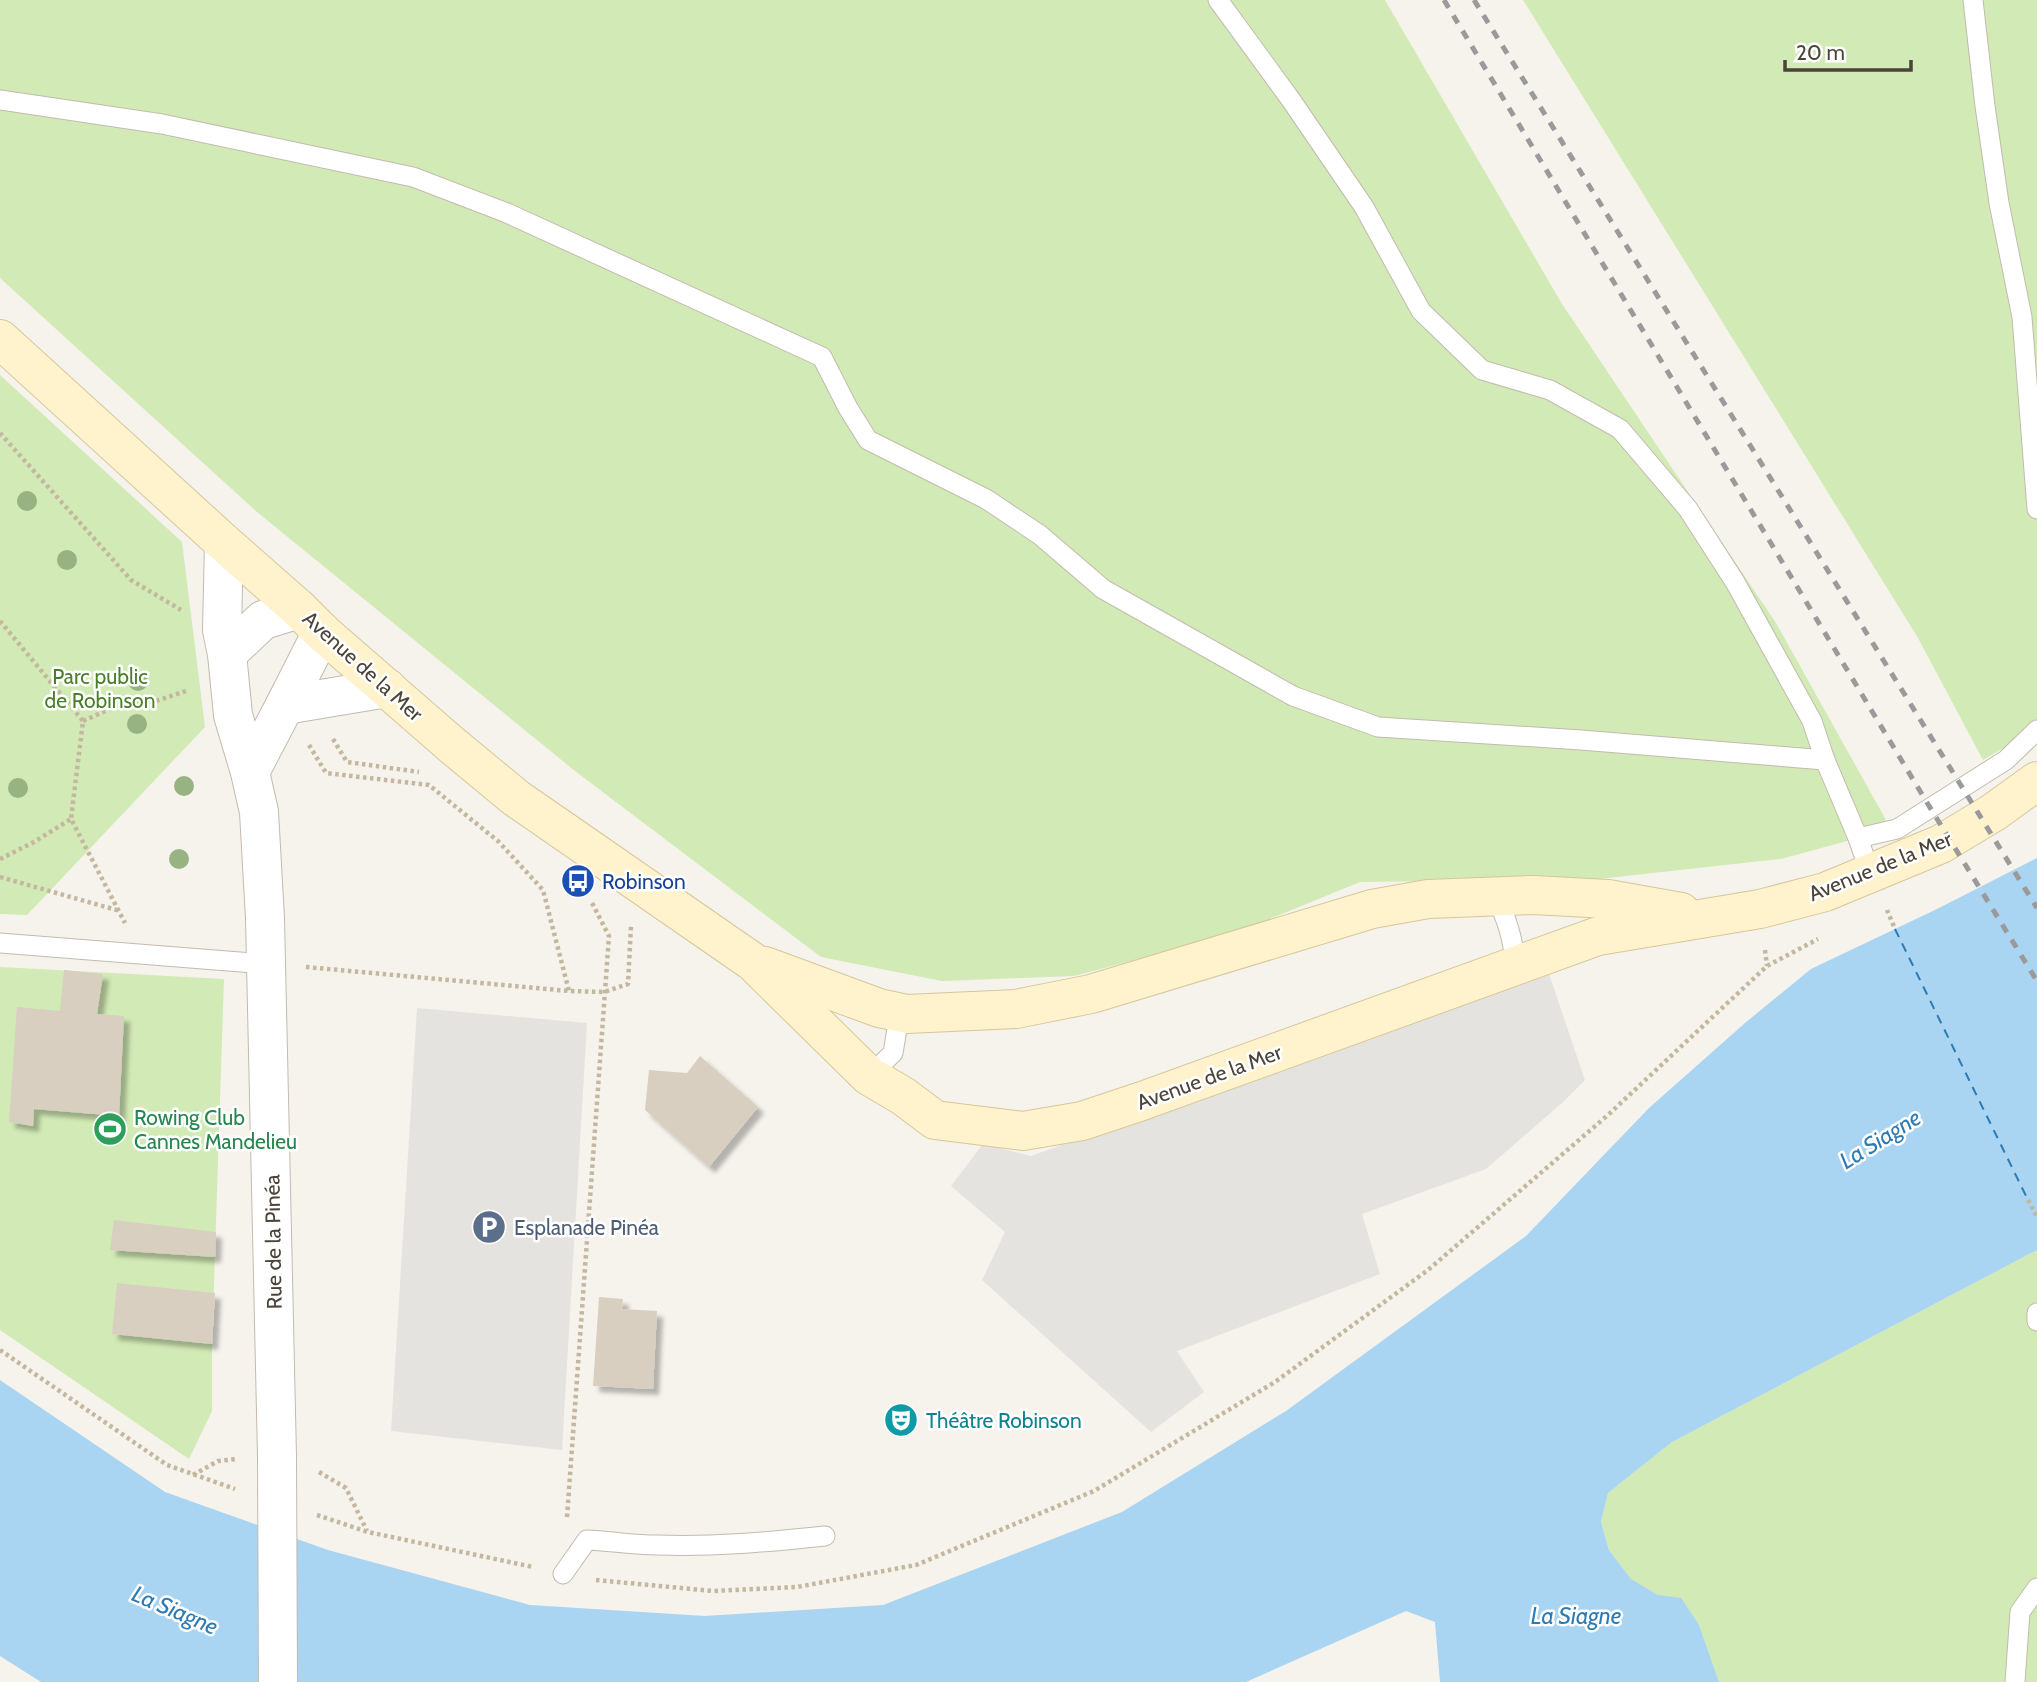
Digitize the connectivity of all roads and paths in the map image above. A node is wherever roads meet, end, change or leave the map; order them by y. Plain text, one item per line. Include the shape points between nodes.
1 (1218, 0) edge
2 (1973, 0) edge
3 (0, 100) edge
4 (0, 339) edge
5 (0, 433) edge
6 (2037, 509) edge
7 (224, 543) junction
8 (190, 615) dead end
9 (310, 620) junction
10 (0, 621) edge
11 (228, 665) junction
12 (387, 688) junction
13 (285, 705) junction
14 (83, 721) junction
15 (2037, 730) edge
16 (1825, 760) junction
17 (250, 772) junction
18 (2037, 781) edge
19 (71, 819) junction
20 (1858, 838) junction
21 (0, 859) edge
22 (1870, 873) junction
23 (0, 877) edge
24 (588, 895) dead end
25 (1495, 896) junction
26 (120, 911) junction
27 (1709, 917) junction
28 (631, 926) dead end
29 (0, 943) edge
30 (136, 954) junction
31 (753, 962) junction
32 (266, 964) junction
33 (1767, 966) dead end
34 (1516, 967) junction
35 (569, 991) junction
36 (604, 992) junction
37 (907, 1014) junction
38 (869, 1076) junction
39 (2028, 1200) dead end
40 (2037, 1217) edge
41 (2037, 1314) edge
42 (2037, 1321) edge
43 (277, 1457) junction
44 (368, 1532) dead end
45 (825, 1536) dead end
46 (562, 1574) junction
47 (2037, 1588) edge
48 (278, 1682) edge
49 (2015, 1682) edge

1 - 16 lane via 1364,207 1421,311 1482,370 1550,390 1620,429 1688,509 1735,582 1812,721
2 - 6 lane via 1999,203 2022,317
3 - 16 lane via 162,124 413,177 507,213 822,358 868,440 986,499 1040,535 1104,589 1293,696 1378,727
4 - 7 main road, Avenue de la Mer
5 - 8 path via 131,580
7 - 9 main road, Avenue de la Mer
7 - 11 street, Rue de la Pinéa via 222,630
9 - 11 street via 263,620
9 - 12 main road, Avenue de la Mer
9 - 13 street
10 - 14 path
11 - 14 path via 156,701 123,703
11 - 17 street, Rue de la Pinéa via 233,715
12 - 13 street
12 - 31 main road, Avenue de la Mer via 516,798
13 - 17 street
13 - 35 path via 326,773 429,785 499,842 543,890
14 - 19 path
15 - 20 lane via 2006,760 1897,829
16 - 20 lane
17 - 32 street, Rue de la Pinéa via 258,812
18 - 22 main road, Avenue de la Mer via 1941,844
19 - 21 path
19 - 26 path
20 - 22 lane
22 - 27 main road, Avenue de la Mer via 1825,892
23 - 26 path
24 - 36 path via 609,936
25 - 27 main road, Avenue de la Mer via 1608,899
25 - 34 lane via 1513,937
25 - 37 main road, Avenue de la Mer via 1428,899 1371,909 1091,994 1016,1009
26 - 30 path
27 - 34 main road, Avenue de la Mer via 1598,936
28 - 36 path via 628,984
29 - 30 lane
30 - 32 lane
31 - 37 main road, Avenue de la Mer
31 - 38 main road, Avenue de la Mer
32 - 35 path
32 - 43 street, Rue de la Pinéa
33 - 46 path via 1608,1115 1428,1270 1275,1382 1094,1491 916,1565 797,1587 713,1591
34 - 38 main road, Avenue de la Mer via 1143,1101 1082,1121 1023,1131 935,1119
35 - 36 path
36 - 46 path
37 - 38 lane via 897,1029 893,1052
39 - 40 path
41 - 42 lane
43 - 44 path via 317,1471 346,1488
43 - 48 street, Rue de la Pinéa, bridge
45 - 46 lane via 695,1545 587,1540
47 - 49 lane via 2021,1612

